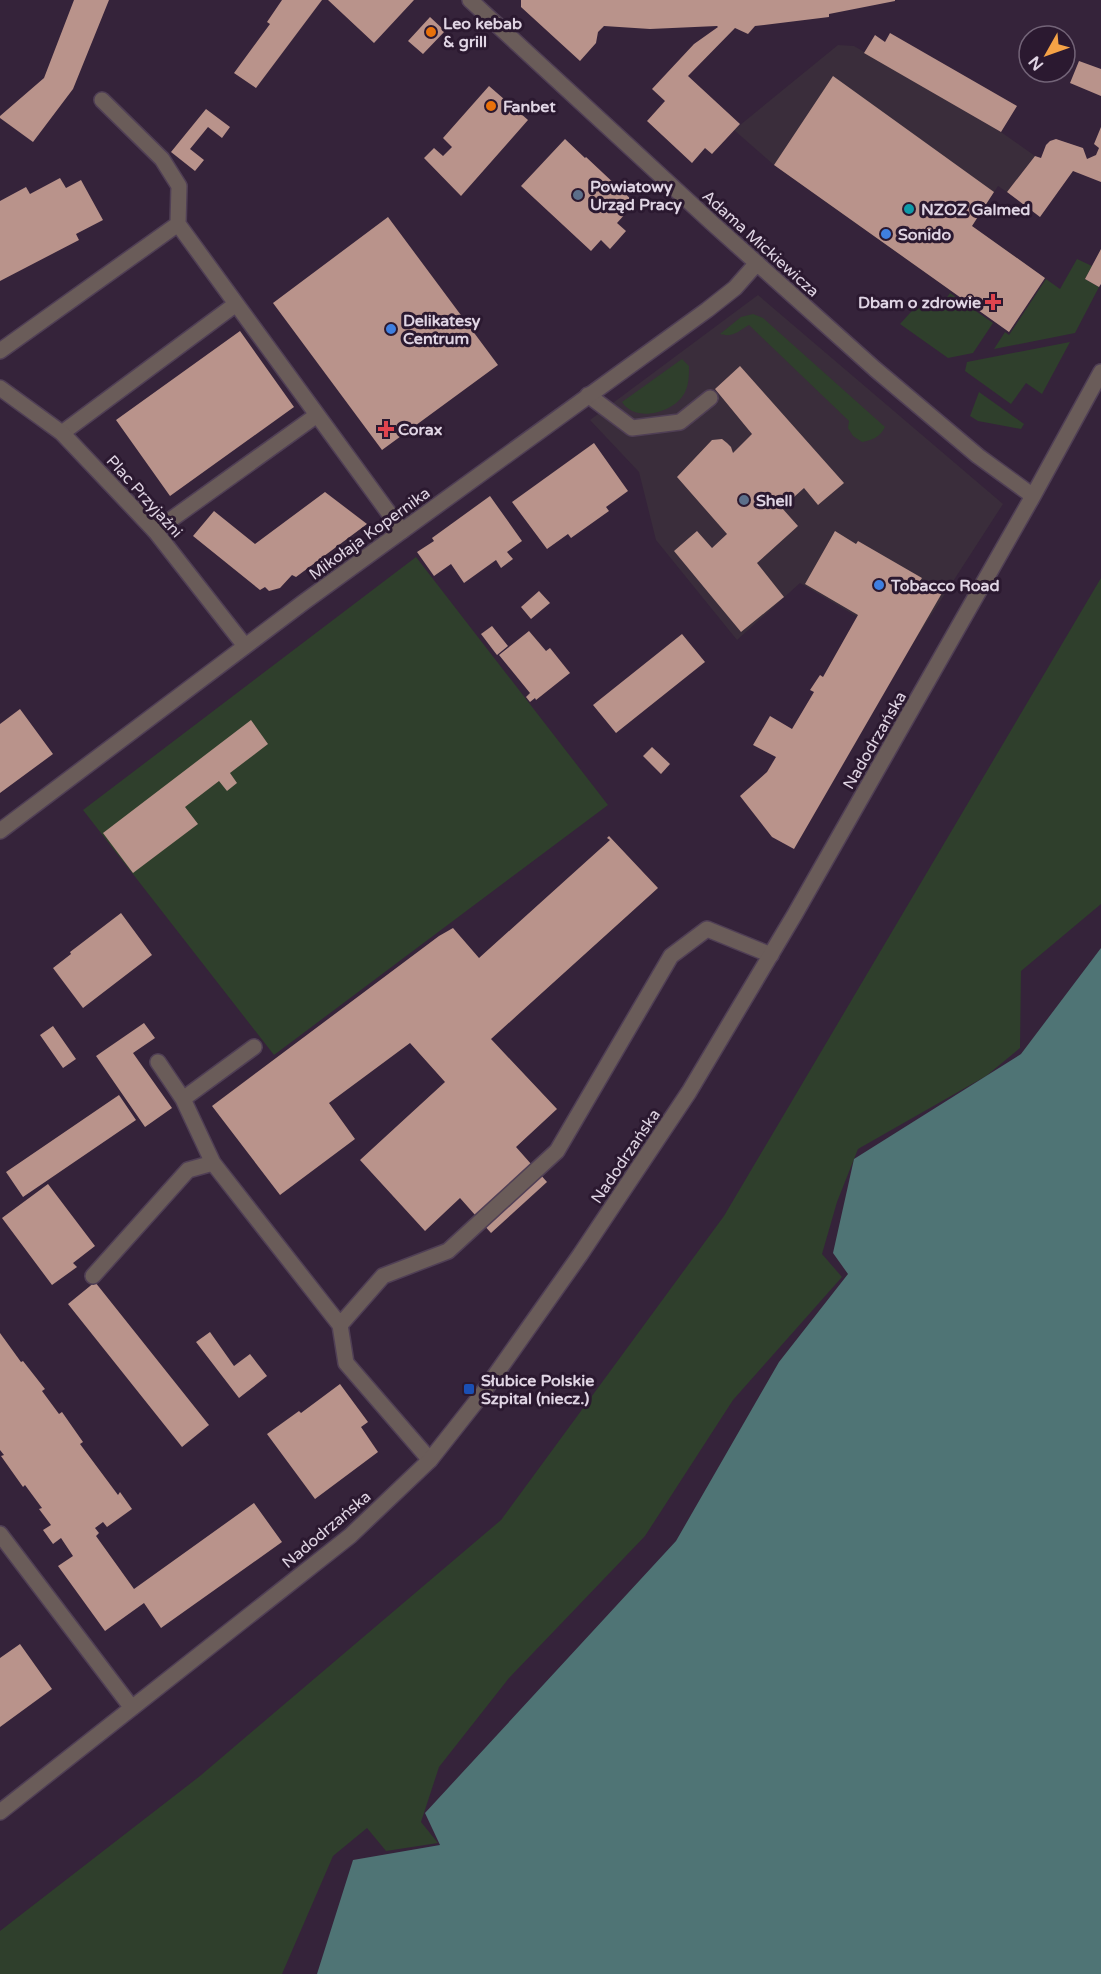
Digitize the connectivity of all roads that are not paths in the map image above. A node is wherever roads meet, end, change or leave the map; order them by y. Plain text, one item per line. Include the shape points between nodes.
1 (472, 2) edge
2 (102, 100) dead end
3 (178, 224) junction
4 (757, 263) junction
5 (236, 304) junction
6 (0, 351) edge
7 (1101, 372) edge
8 (0, 388) edge
9 (588, 395) junction
10 (710, 398) dead end
11 (317, 416) junction
12 (62, 433) junction
13 (1034, 496) junction
14 (155, 531) junction
15 (402, 531) junction
16 (245, 646) junction
17 (0, 831) edge
18 (771, 955) junction
19 (254, 1047) dead end
20 (158, 1062) dead end
21 (183, 1099) junction
22 (213, 1163) junction
23 (93, 1276) dead end
24 (340, 1325) junction
25 (430, 1460) junction
26 (0, 1534) edge
27 (132, 1708) junction
28 (0, 1812) edge

1 - 4 street, Adama Mickiewicza
2 - 3 street via 162,159 179,186
3 - 5 street
3 - 6 street
4 - 9 street, Mikołaja Kopernika via 735,288
4 - 13 street, Adama Mickiewicza via 950,432
5 - 11 street
5 - 12 street
7 - 13 street, Nadodrzańska
8 - 12 street, Plac Przyjaźni
9 - 10 street via 632,428 680,422
9 - 15 street, Mikołaja Kopernika
11 - 14 street
11 - 15 street
12 - 14 street, Plac Przyjaźni
13 - 18 street, Nadodrzańska
14 - 16 street, Plac Przyjaźni
15 - 16 street, Mikołaja Kopernika
16 - 17 street, Mikołaja Kopernika
18 - 24 street via 708,929 670,956 557,1151 447,1251 383,1276
18 - 25 street, Nadodrzańska via 689,1092 580,1255
19 - 21 street
20 - 21 street
21 - 22 street
22 - 23 street via 188,1170
22 - 24 street
24 - 25 street via 346,1363
25 - 27 street, Nadodrzańska via 350,1536
26 - 27 street
27 - 28 street, Nadodrzańska

